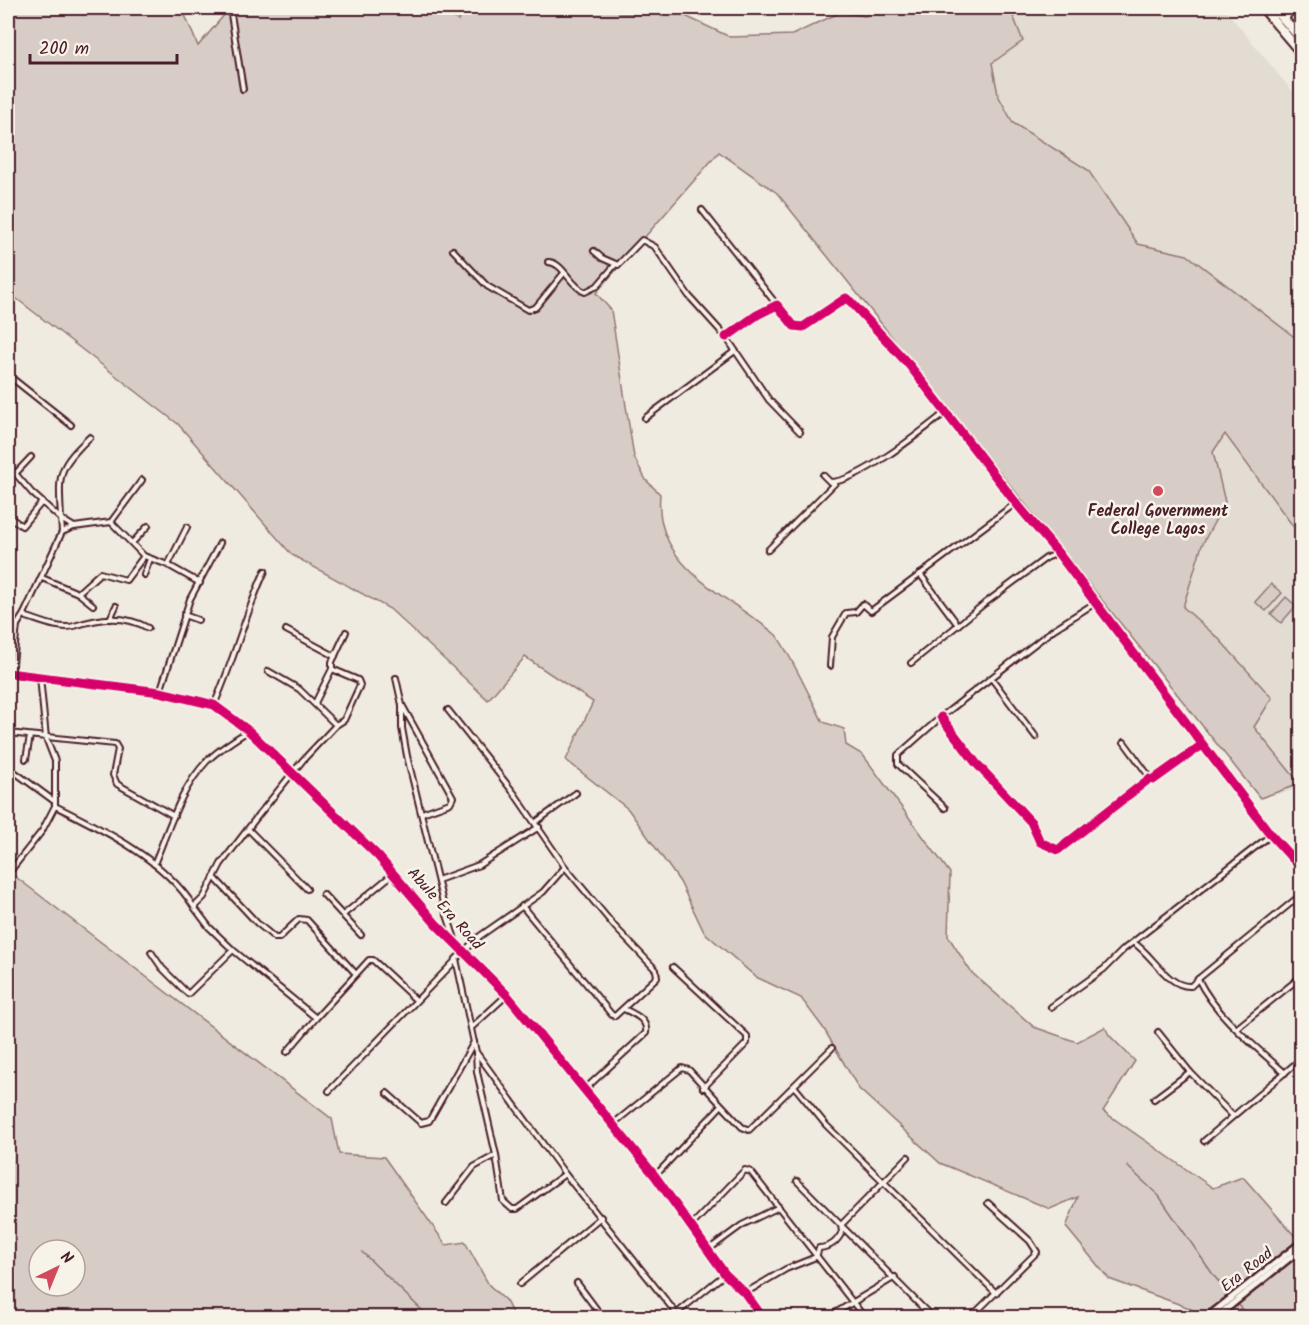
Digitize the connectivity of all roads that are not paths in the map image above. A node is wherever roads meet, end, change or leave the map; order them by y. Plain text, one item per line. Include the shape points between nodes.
1 (230, 8) edge
2 (1263, 8) edge
3 (1274, 8) edge
4 (1294, 8) edge
5 (1285, 21) junction
6 (1302, 39) edge
7 (1302, 54) edge
8 (243, 88) dead end
9 (702, 210) dead end
10 (453, 250) dead end
11 (594, 250) dead end
12 (548, 262) dead end
13 (615, 265) junction
14 (564, 273) junction
15 (777, 305) junction
16 (726, 338) junction
17 (735, 351) junction
18 (8, 375) edge
19 (946, 412) junction
20 (645, 418) dead end
21 (71, 425) dead end
22 (800, 432) dead end
23 (90, 437) dead end
24 (31, 457) dead end
25 (8, 465) edge
26 (15, 474) junction
27 (824, 474) dead end
28 (142, 480) dead end
29 (835, 482) junction
30 (42, 502) junction
31 (1016, 503) junction
32 (8, 516) edge
33 (61, 519) junction
34 (111, 522) junction
35 (148, 526) dead end
36 (74, 527) junction
37 (187, 527) dead end
38 (62, 532) junction
39 (132, 543) junction
40 (220, 543) dead end
41 (768, 550) dead end
42 (1058, 553) junction
43 (144, 556) junction
44 (150, 559) junction
45 (168, 565) junction
46 (265, 571) dead end
47 (920, 574) junction
48 (144, 575) dead end
49 (42, 578) junction
50 (200, 583) junction
51 (78, 593) junction
52 (1095, 603) junction
53 (93, 605) dead end
54 (116, 606) dead end
55 (24, 614) junction
56 (184, 615) junction
57 (111, 619) junction
58 (198, 620) dead end
59 (958, 625) junction
60 (148, 628) dead end
61 (286, 630) dead end
62 (346, 632) dead end
63 (335, 656) junction
64 (911, 663) dead end
65 (830, 666) dead end
66 (332, 669) junction
67 (268, 671) dead end
68 (10, 673) edge
69 (40, 677) junction
70 (396, 678) dead end
71 (992, 679) junction
72 (160, 692) junction
73 (315, 703) junction
74 (214, 705) junction
75 (402, 705) junction
76 (447, 710) dead end
77 (940, 717) junction
78 (336, 725) junction
79 (249, 731) junction
80 (8, 734) edge
81 (30, 736) junction
82 (1036, 737) dead end
83 (46, 738) junction
84 (1124, 742) dead end
85 (1202, 745) junction
86 (26, 759) dead end
87 (16, 774) dead end
88 (293, 774) junction
89 (1153, 780) junction
90 (576, 793) dead end
91 (55, 804) junction
92 (945, 808) dead end
93 (422, 813) junction
94 (174, 816) junction
95 (536, 822) junction
96 (539, 827) junction
97 (248, 828) junction
98 (1271, 835) junction
99 (154, 864) junction
100 (565, 867) junction
101 (1302, 869) edge
102 (394, 873) junction
103 (8, 874) edge
104 (214, 877) junction
105 (438, 880) junction
106 (307, 889) dead end
107 (324, 894) dead end
108 (1302, 894) edge
109 (522, 906) junction
110 (194, 907) junction
111 (343, 915) junction
112 (361, 935) dead end
113 (1134, 943) junction
114 (457, 945) junction
115 (233, 950) junction
116 (151, 952) dead end
117 (464, 952) junction
118 (456, 959) junction
119 (673, 967) dead end
120 (356, 974) junction
121 (1302, 976) edge
122 (1197, 979) junction
123 (507, 995) junction
124 (416, 1000) junction
125 (1051, 1007) dead end
126 (624, 1009) junction
127 (316, 1018) junction
128 (472, 1027) junction
129 (1237, 1028) junction
130 (1158, 1032) dead end
131 (475, 1041) junction
132 (832, 1048) dead end
133 (287, 1052) dead end
134 (476, 1052) junction
135 (1302, 1058) edge
136 (1190, 1072) junction
137 (1285, 1073) junction
138 (794, 1086) junction
139 (703, 1088) junction
140 (585, 1089) junction
141 (329, 1091) dead end
142 (387, 1093) dead end
143 (1154, 1099) dead end
144 (721, 1106) junction
145 (1233, 1116) junction
146 (613, 1124) junction
147 (1204, 1141) dead end
148 (496, 1155) junction
149 (908, 1156) dead end
150 (565, 1174) junction
151 (655, 1176) junction
152 (797, 1181) dead end
153 (882, 1182) junction
154 (446, 1203) dead end
155 (988, 1203) dead end
156 (779, 1208) junction
157 (601, 1217) junction
158 (841, 1225) junction
159 (690, 1227) junction
160 (1302, 1242) edge
161 (1302, 1248) edge
162 (708, 1250) junction
163 (1291, 1254) junction
164 (816, 1257) junction
165 (725, 1274) junction
166 (895, 1277) junction
167 (577, 1283) dead end
168 (520, 1284) dead end
169 (745, 1293) junction
170 (996, 1293) junction
171 (854, 1302) junction
172 (1228, 1303) junction
173 (678, 1316) edge
174 (603, 1317) edge
175 (671, 1317) edge
176 (763, 1317) edge
177 (827, 1317) edge
178 (865, 1317) edge
179 (933, 1317) edge
180 (970, 1317) edge
181 (1206, 1317) edge
182 (1215, 1317) edge

1 - 8 street
2 - 7 highway
3 - 5 highway
4 - 5 street
5 - 6 highway
9 - 15 street
10 - 14 street via 487,286 528,310 536,307
11 - 13 street
12 - 14 street
13 - 14 street via 588,291 577,287
13 - 16 street via 642,240 655,247 689,296
15 - 16 street
15 - 19 street via 794,326 803,327 846,298 910,366
16 - 17 street
17 - 20 street
17 - 22 street via 769,400
18 - 21 street
19 - 29 street via 869,467
19 - 31 street
23 - 33 street via 63,466 59,485
24 - 26 street
25 - 26 street
26 - 30 street
27 - 29 street
28 - 34 street
29 - 41 street
30 - 32 street via 22,526
30 - 33 street
31 - 42 street
31 - 47 street
33 - 36 street
33 - 38 street
34 - 36 street
34 - 39 street
35 - 39 street
36 - 38 street
37 - 45 street
38 - 49 street
39 - 43 street
40 - 50 street
42 - 52 street
42 - 59 street
43 - 44 street
43 - 51 street via 126,580 100,573
44 - 45 street
44 - 48 street
45 - 50 street
46 - 74 street
47 - 59 street
47 - 65 street via 871,611 863,604 856,612 846,613 832,637
49 - 51 street
49 - 55 street
50 - 56 street
51 - 53 street
52 - 71 street via 1054,629
52 - 85 street
54 - 57 street
55 - 57 street via 64,626
55 - 68 street via 17,625
56 - 58 street
56 - 72 street
57 - 60 street via 132,620
59 - 64 street
61 - 63 street
62 - 63 street
63 - 66 street
66 - 73 street
66 - 78 street via 360,682 344,720
67 - 73 street
68 - 69 street, Abule Era Road
69 - 72 street, Abule Era Road
69 - 83 street
70 - 75 street
71 - 77 street
71 - 82 street
72 - 74 street, Abule Era Road
73 - 78 street
74 - 79 street, Abule Era Road
75 - 93 street via 402,728
75 - 93 street via 453,797 450,803
76 - 95 street
77 - 89 street via 1031,822 1040,842 1053,850 1149,779
77 - 92 street via 896,760
78 - 88 street
79 - 88 street, Abule Era Road
79 - 94 street via 218,751 198,771
80 - 81 street
81 - 83 street
81 - 86 street
83 - 91 street via 55,761
83 - 94 street via 115,744 118,749 113,775 117,784
84 - 89 street
85 - 89 street
85 - 98 street
87 - 91 street
88 - 97 street
88 - 102 street, Abule Era Road
90 - 95 street
91 - 99 street
91 - 103 street via 42,831
93 - 105 street
94 - 99 street
95 - 96 street
96 - 100 street
96 - 105 street via 479,865
97 - 104 street
97 - 106 street
98 - 101 street
98 - 113 street
99 - 110 street via 181,888
100 - 109 street via 552,884
100 - 126 street via 656,970 657,977
102 - 111 street
102 - 114 street, Abule Era Road
104 - 110 street
104 - 120 street via 268,934 279,938 299,920 307,920
105 - 114 street
107 - 111 street
108 - 122 street
109 - 117 street
109 - 126 street via 610,1013 615,1016
110 - 115 street
111 - 112 street
113 - 122 street via 1179,984 1191,986
113 - 125 street
114 - 117 street, Abule Era Road
115 - 116 street via 188,994
115 - 127 street
117 - 118 street
117 - 123 street, Abule Era Road
118 - 124 street
118 - 128 street
119 - 139 street via 747,1036 747,1043
120 - 124 street via 373,960
120 - 127 street
121 - 129 street
122 - 129 street
123 - 128 street
123 - 140 street, Abule Era Road
124 - 141 street
126 - 140 street via 645,1023 646,1033
127 - 133 street
128 - 131 street
129 - 137 street
130 - 136 street
131 - 134 street
131 - 142 street via 429,1121 421,1122
132 - 138 street
134 - 148 street
134 - 150 street
135 - 137 street
136 - 143 street
136 - 145 street
137 - 145 street
138 - 144 street via 749,1130 742,1128
138 - 153 street
139 - 144 street
139 - 146 street via 689,1070 682,1068
140 - 146 street, Abule Era Road
144 - 151 street
145 - 147 street
146 - 151 street, Abule Era Road
148 - 150 street via 503,1201 512,1209 524,1205
148 - 154 street via 474,1167
149 - 153 street
150 - 157 street
151 - 159 street, Abule Era Road
152 - 158 street
153 - 158 street
153 - 170 street
155 - 170 street via 1037,1252
156 - 159 street via 751,1172 745,1170
156 - 162 street via 742,1225
156 - 164 street
157 - 168 street
157 - 173 street
158 - 164 street via 838,1240 827,1248 819,1248
158 - 166 street
159 - 162 street, Abule Era Road
160 - 163 street, Era Road
161 - 163 street
162 - 165 street, Abule Era Road
163 - 172 street, Era Road
164 - 169 street
164 - 171 street
165 - 169 street, Abule Era Road
165 - 173 street
166 - 171 street
166 - 179 street
167 - 174 street
169 - 176 street, Abule Era Road
170 - 180 street
171 - 177 street
171 - 178 street
172 - 181 street, Era Road
172 - 182 street
173 - 175 street

